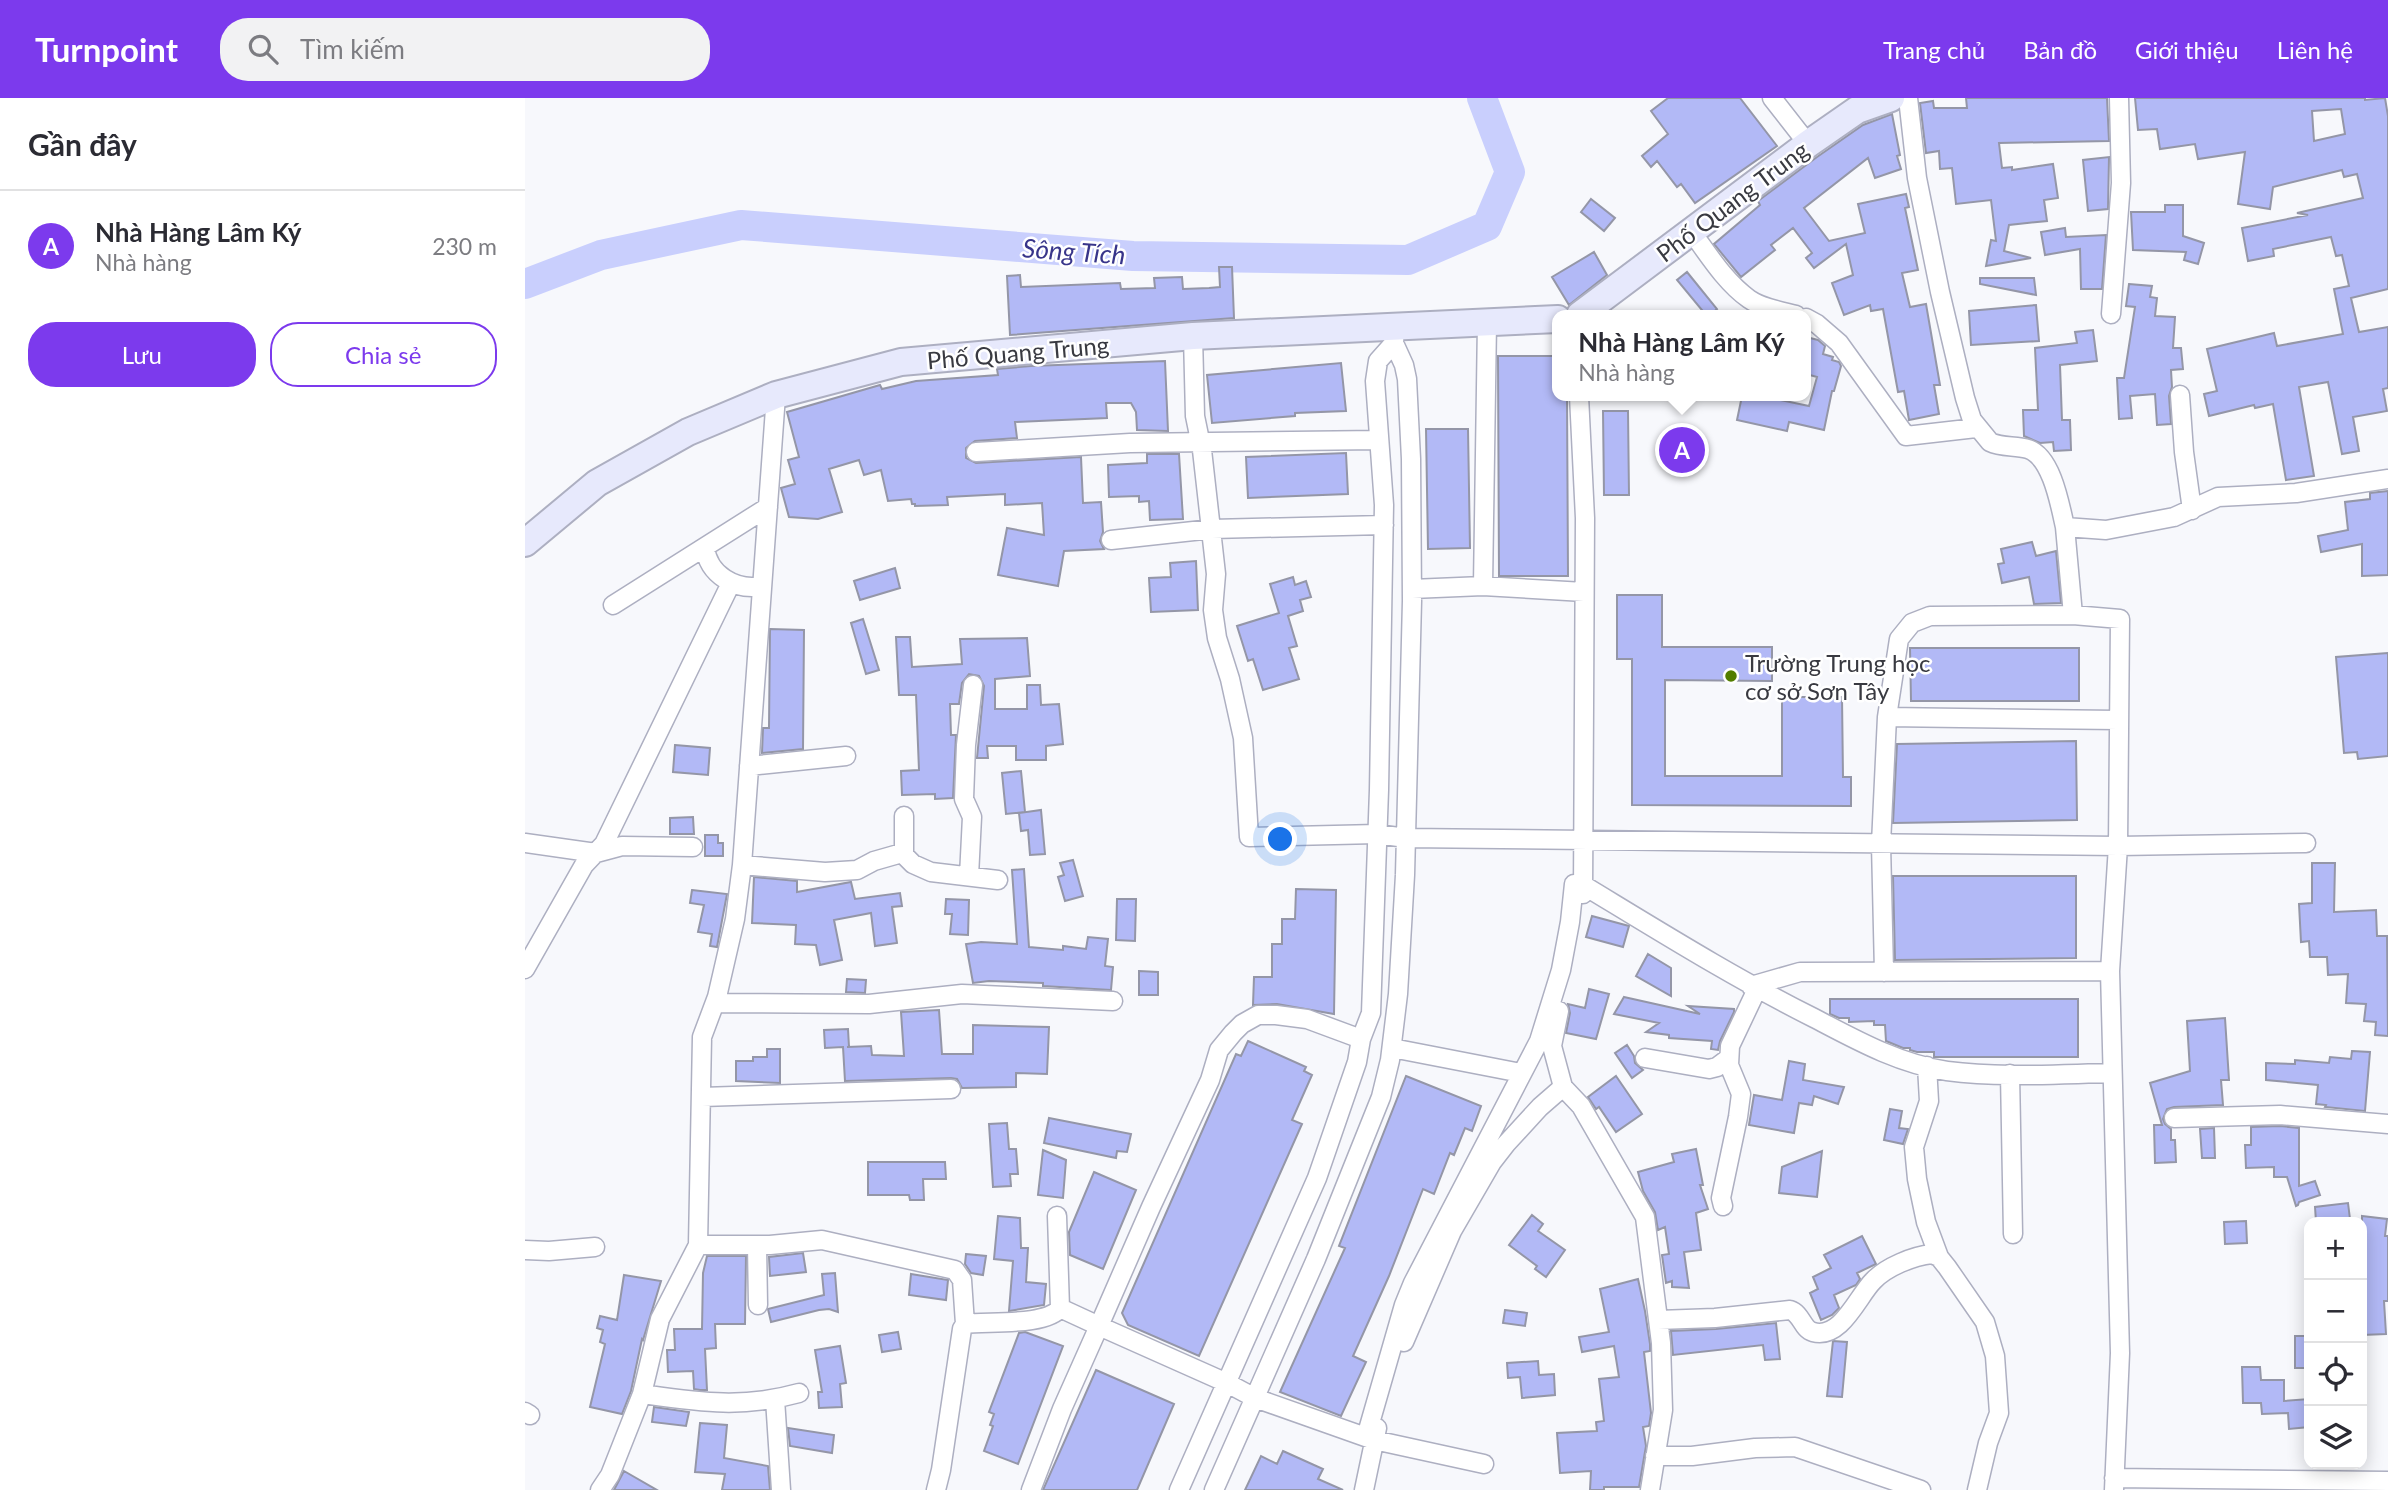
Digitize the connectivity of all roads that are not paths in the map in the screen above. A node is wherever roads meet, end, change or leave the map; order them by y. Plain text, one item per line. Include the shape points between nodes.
1 (1772, 98) edge
2 (1891, 98) edge
3 (1908, 98) edge
4 (2119, 98) edge
5 (1808, 144) junction
6 (1691, 231) junction
7 (1587, 310) edge
8 (1778, 310) edge
9 (2111, 314) dead end
10 (1552, 319) edge
11 (1811, 321) edge
12 (1487, 322) junction
13 (1394, 335) junction
14 (1193, 336) junction
15 (776, 395) junction
16 (2180, 395) dead end
17 (1579, 401) edge
18 (1976, 428) junction
19 (1379, 440) junction
20 (1201, 443) junction
21 (976, 452) dead end
22 (2388, 479) edge
23 (768, 507) junction
24 (2192, 510) junction
25 (1384, 525) junction
26 (2065, 527) junction
27 (1212, 529) junction
28 (1111, 540) dead end
29 (525, 543) edge
30 (705, 547) junction
31 (731, 583) junction
32 (762, 586) junction
33 (1482, 586) junction
34 (1412, 589) junction
35 (1584, 592) junction
36 (613, 605) dead end
37 (2073, 615) junction
38 (973, 685) dead end
39 (1887, 717) junction
40 (2118, 720) junction
41 (846, 756) dead end
42 (750, 766) junction
43 (904, 816) dead end
44 (1377, 834) junction
45 (1406, 838) junction
46 (1583, 840) junction
47 (525, 843) edge
48 (2306, 843) dead end
49 (1881, 844) junction
50 (2118, 846) junction
51 (692, 847) dead end
52 (596, 853) junction
53 (904, 854) junction
54 (742, 865) junction
55 (969, 876) junction
56 (998, 880) dead end
57 (1583, 885) junction
58 (525, 969) edge
59 (2110, 971) junction
60 (1884, 972) junction
61 (1754, 988) junction
62 (1113, 1001) dead end
63 (715, 1003) junction
64 (1361, 1039) junction
65 (1392, 1048) junction
66 (1645, 1058) dead end
67 (1729, 1058) junction
68 (1927, 1066) junction
69 (1521, 1073) junction
70 (2112, 1073) junction
71 (2010, 1074) junction
72 (1563, 1087) junction
73 (951, 1089) dead end
74 (702, 1097) junction
75 (2174, 1118) dead end
76 (2388, 1124) edge
77 (1723, 1206) dead end
78 (1057, 1216) dead end
79 (2013, 1234) dead end
80 (698, 1245) junction
81 (757, 1245) junction
82 (595, 1247) dead end
83 (525, 1250) edge
84 (1939, 1257) junction
85 (758, 1305) dead end
86 (1060, 1308) junction
87 (1658, 1320) junction
88 (965, 1324) junction
89 (1099, 1326) junction
90 (1227, 1383) junction
91 (799, 1393) dead end
92 (642, 1394) junction
93 (1255, 1398) junction
94 (775, 1399) junction
95 (1370, 1438) junction
96 (1655, 1456) junction
97 (1484, 1464) dead end
98 (2388, 1481) edge
99 (2114, 1484) edge
100 (600, 1490) edge
101 (781, 1490) edge
102 (936, 1490) edge
103 (1031, 1490) edge
104 (1179, 1490) edge
105 (1214, 1490) edge
106 (1363, 1490) edge
107 (1650, 1490) edge
108 (1921, 1490) edge
109 (1977, 1490) edge

1 - 5 street
2 - 5 street, Phố Quang Trung via 1857,110
3 - 18 street via 1917,178 1940,292
4 - 9 street via 2121,183
5 - 6 street, Phố Quang Trung
6 - 7 street, Phố Quang Trung
6 - 8 street via 1749,299
10 - 12 street, Phố Quang Trung
11 - 18 street via 1839,343 1906,436
12 - 13 street, Phố Quang Trung
12 - 33 street
13 - 14 street, Phố Quang Trung
13 - 19 street via 1378,361 1374,381
13 - 34 street via 1407,379
14 - 15 street, Phố Quang Trung via 901,362
14 - 20 street via 1195,416
15 - 23 street
15 - 29 street, Phố Quang Trung via 688,432 597,483
16 - 24 street
17 - 35 street
18 - 26 street via 1990,442 2027,449 2043,462
19 - 20 street
19 - 25 street
20 - 21 street
20 - 27 street
22 - 24 street via 2296,493 2218,497
23 - 30 street
23 - 32 street
24 - 26 street via 2106,530
25 - 27 street
25 - 44 street
26 - 37 street
27 - 28 street
27 - 44 street via 1213,610 1243,738 1249,837
30 - 31 street via 717,574
30 - 36 street
31 - 32 street
31 - 52 street
32 - 42 street
33 - 34 street
33 - 35 street
34 - 45 street
35 - 46 street
37 - 39 street via 1930,616 1912,623 1899,639
37 - 40 street via 2120,619
38 - 55 street via 965,745 964,799 972,817
39 - 40 street
39 - 49 street
40 - 50 street
41 - 42 street
42 - 54 street
43 - 53 street
44 - 45 street
44 - 64 street via 1371,1013
45 - 46 street
45 - 65 street
46 - 49 street
46 - 57 street
47 - 52 street
48 - 50 street
49 - 50 street
49 - 60 street
50 - 59 street
51 - 52 street via 622,846
52 - 58 street via 584,865
53 - 54 street via 857,870
53 - 55 street via 931,872
54 - 63 street
55 - 56 street
57 - 61 street
57 - 69 street via 1574,884 1561,970 1539,1041
57 - 72 street via 1552,1046
59 - 60 street
59 - 70 street
60 - 61 street via 1800,972
61 - 67 street
61 - 68 street via 1890,1055
62 - 63 street via 963,994 869,1004
63 - 74 street via 702,1037
64 - 89 street via 1307,1019 1276,1015 1258,1015 1233,1033 1219,1050 1210,1080
64 - 90 street via 1317,1178
65 - 69 street
65 - 93 street via 1381,1097
66 - 67 street via 1709,1069
67 - 77 street via 1741,1094
68 - 71 street
68 - 84 street via 1929,1101 1915,1147 1917,1179
69 - 95 street via 1413,1283
70 - 71 street
70 - 99 street via 2120,1353
71 - 79 street
72 - 87 street via 1581,1106 1645,1217
72 - 95 street via 1499,1153 1452,1231 1402,1345
73 - 74 street
74 - 80 street
75 - 76 street via 2271,1115
78 - 86 street
80 - 81 street
80 - 92 street via 660,1320
81 - 85 street
81 - 88 street via 823,1240 955,1270 962,1280
82 - 83 street
84 - 87 street via 1922,1255 1884,1272 1848,1315 1826,1332 1808,1330 1790,1310
84 - 109 street via 1985,1322 1995,1356 1999,1413
86 - 88 street via 1049,1317
86 - 89 street
87 - 96 street via 1663,1410
88 - 102 street
89 - 90 street
89 - 103 street
90 - 93 street
90 - 104 street
91 - 94 street
92 - 94 street via 711,1403
92 - 100 street
93 - 95 street
93 - 105 street
94 - 101 street
95 - 97 street
95 - 106 street
96 - 107 street
96 - 108 street via 1794,1447
98 - 99 street

